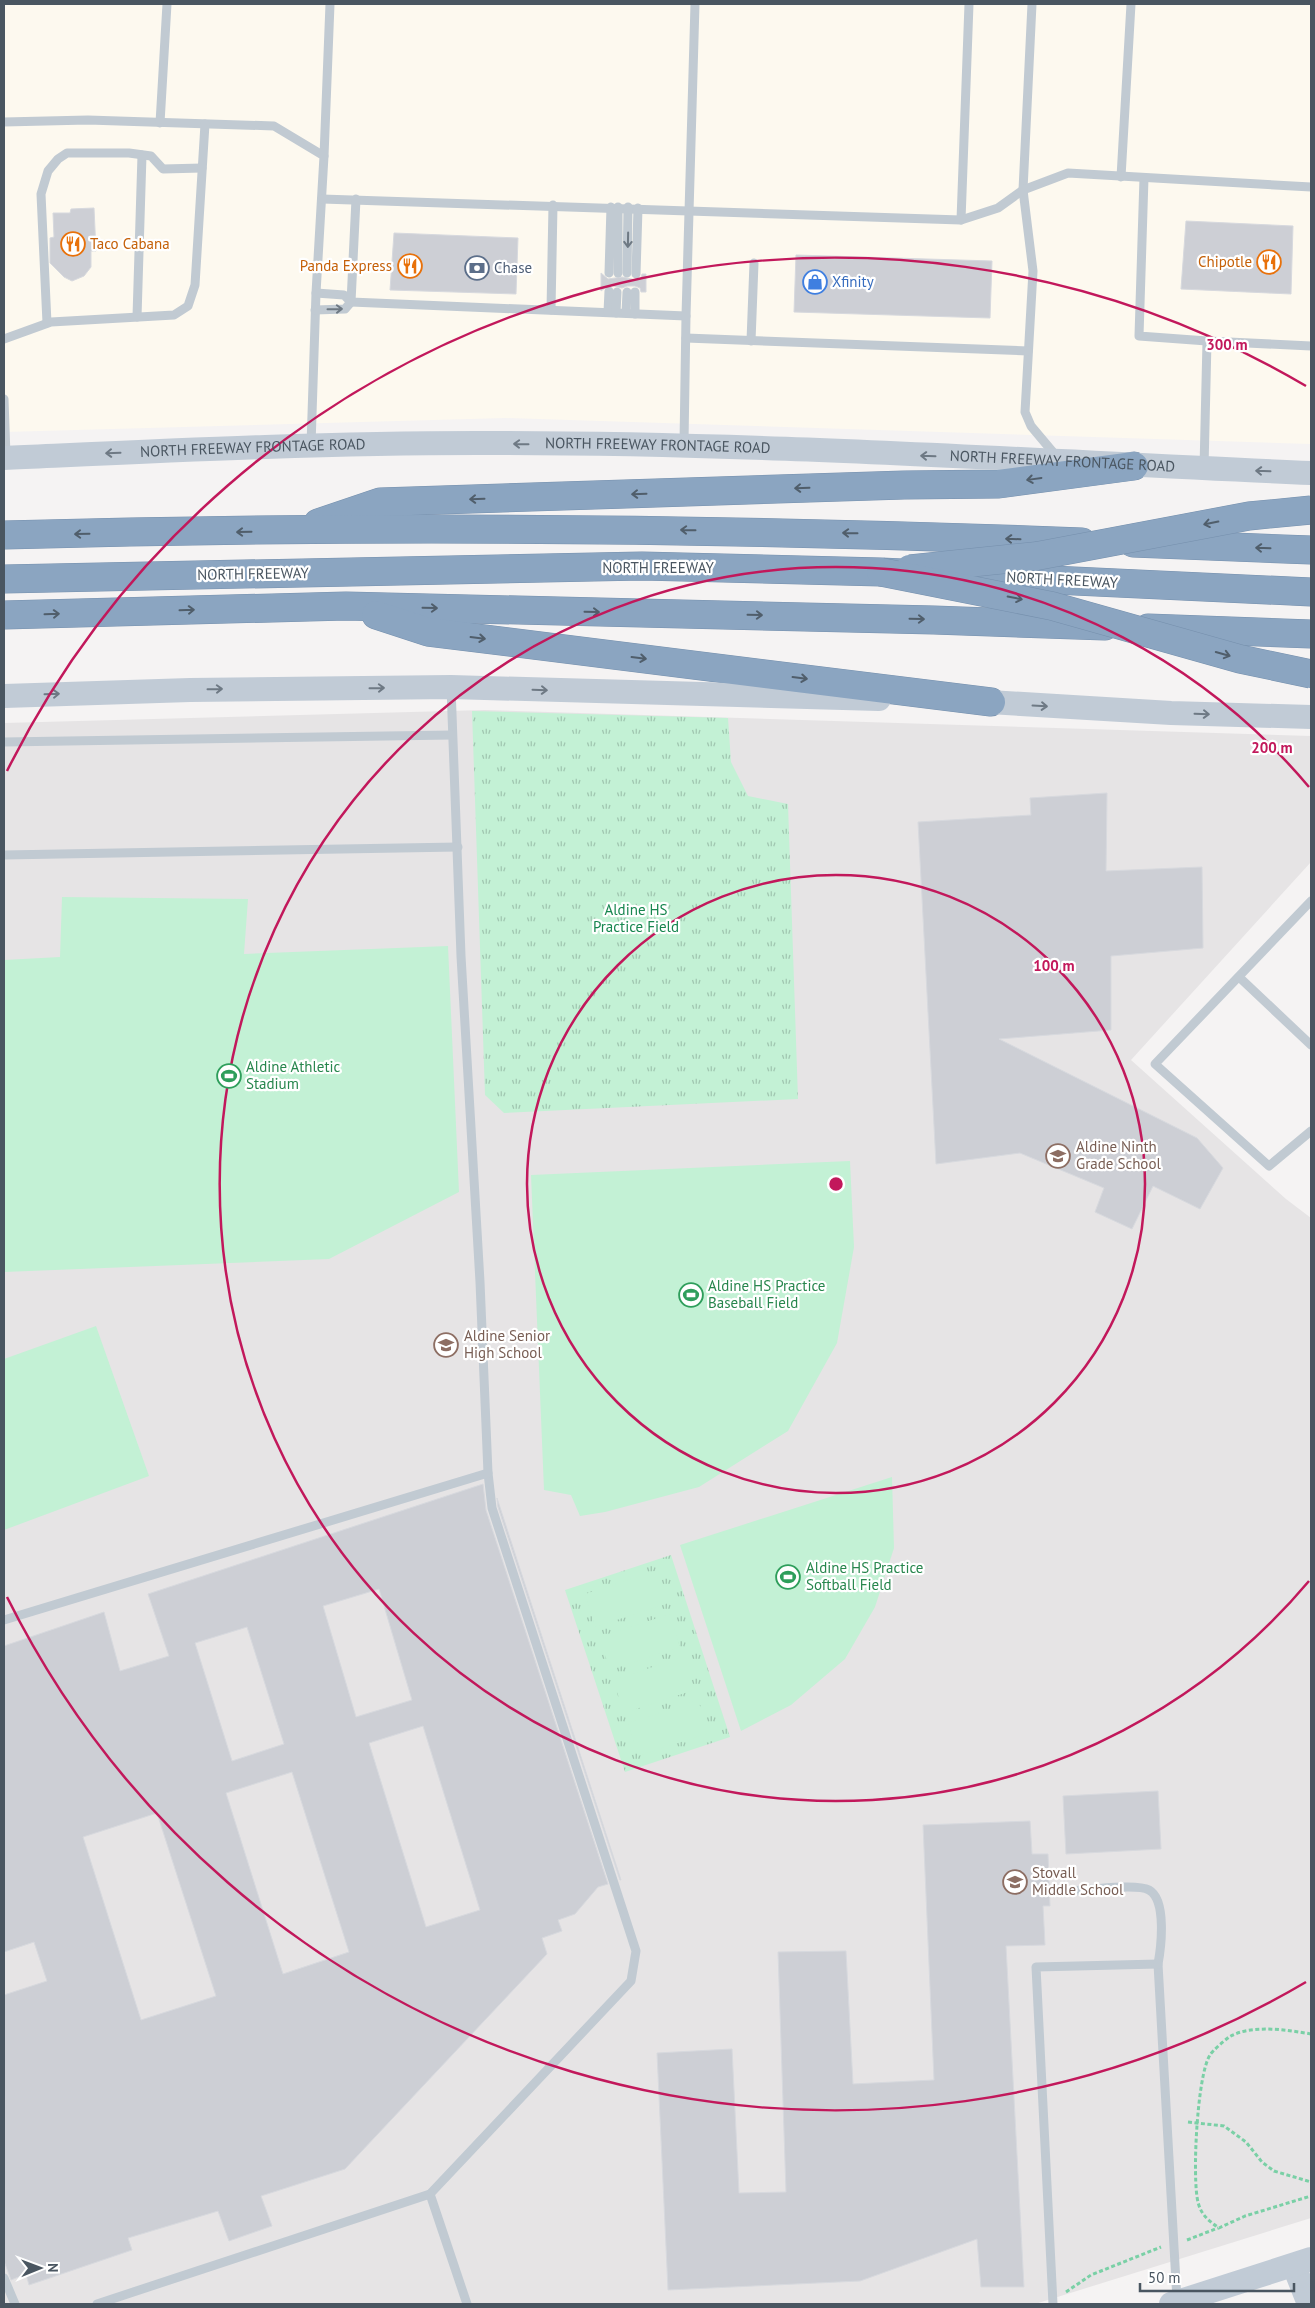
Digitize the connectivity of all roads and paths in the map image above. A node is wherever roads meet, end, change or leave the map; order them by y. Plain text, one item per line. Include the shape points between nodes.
1 (167, 4) edge
2 (330, 4) edge
3 (696, 4) edge
4 (969, 4) edge
5 (1032, 4) edge
6 (1131, 4) edge
7 (4, 122) edge
8 (160, 123) junction
9 (205, 124) junction
10 (142, 155) junction
11 (324, 156) junction
12 (202, 168) junction
13 (1121, 176) junction
14 (1144, 178) junction
15 (1311, 187) edge
16 (1023, 190) junction
17 (322, 198) junction
18 (356, 199) junction
19 (553, 205) junction
20 (615, 207) junction
21 (628, 207) junction
22 (638, 208) junction
23 (689, 209) junction
24 (961, 220) junction
25 (754, 263) dead end
26 (623, 273) junction
27 (316, 293) junction
28 (351, 302) junction
29 (316, 310) junction
30 (551, 310) junction
31 (621, 313) junction
32 (686, 316) junction
33 (137, 317) junction
34 (47, 324) junction
35 (686, 338) junction
36 (4, 339) edge
37 (751, 341) junction
38 (1207, 341) junction
39 (1311, 346) edge
40 (1028, 351) junction
41 (4, 399) edge
42 (311, 445) junction
43 (684, 446) junction
44 (5, 458) edge
45 (1061, 461) junction
46 (1134, 466) junction
47 (1204, 468) junction
48 (1311, 473) edge
49 (1311, 510) edge
50 (293, 531) junction
51 (4, 535) edge
52 (1311, 550) edge
53 (881, 572) junction
54 (4, 579) edge
55 (1311, 592) edge
56 (346, 606) junction
57 (4, 615) edge
58 (1311, 634) edge
59 (1311, 674) edge
60 (451, 687) junction
61 (4, 696) edge
62 (991, 702) junction
63 (1311, 717) edge
64 (452, 735) junction
65 (4, 742) edge
66 (458, 847) junction
67 (4, 855) edge
68 (1311, 901) edge
69 (1239, 977) junction
70 (1311, 1045) edge
71 (1311, 1131) edge
72 (488, 1473) junction
73 (4, 1620) edge
74 (1071, 1891) dead end
75 (1158, 1964) junction
76 (1311, 2034) edge
77 (1188, 2122) dead end
78 (1198, 2122) junction
79 (1311, 2182) edge
80 (430, 2194) junction
81 (1311, 2196) edge
82 (1219, 2228) junction
83 (1174, 2244) junction
84 (1303, 2263) edge
85 (4, 2278) edge
86 (1053, 2301) edge
87 (1174, 2303) edge
88 (15, 2304) edge
89 (97, 2304) edge
90 (467, 2304) edge
91 (1309, 2304) edge

1 - 8 lane
2 - 11 lane
3 - 23 lane
4 - 24 lane
5 - 16 lane
6 - 13 lane
7 - 8 lane via 88,120
8 - 9 lane
9 - 11 lane via 274,126
9 - 12 lane
10 - 12 lane via 151,156 164,169
10 - 33 lane
10 - 34 lane via 67,154 48,171 41,194
11 - 17 lane
12 - 33 lane via 195,285 188,306 174,315
13 - 14 lane
13 - 16 lane via 1068,173
14 - 15 lane
14 - 38 lane via 1139,336
16 - 24 lane via 998,208
16 - 40 lane via 1033,271
17 - 18 lane
17 - 27 lane
18 - 19 lane
18 - 28 lane
19 - 20 lane
19 - 30 lane
20 - 21 lane
20 - 26 lane
21 - 22 lane
21 -> 26 lane
22 - 23 lane
22 - 26 lane
23 - 24 lane
23 - 32 lane
25 - 37 lane
27 - 28 lane via 344,295
27 - 29 lane
29 -> 28 lane via 345,309
28 - 30 lane
29 - 42 lane
30 - 31 lane
31 - 31 lane via 622,292
31 - 32 lane
32 - 35 lane
33 - 34 lane
34 - 36 lane
35 - 37 lane
35 - 43 lane
37 - 40 lane
38 - 39 lane
38 - 47 lane
40 - 45 lane via 1026,419
41 - 44 lane
43 -> 42 main road, NORTH FREEWAY FRONTAGE ROAD
42 -> 44 main road, NORTH FREEWAY FRONTAGE ROAD
45 -> 43 main road, NORTH FREEWAY FRONTAGE ROAD
45 - 46 main road, NORTH FREEWAY FRONTAGE ROAD
46 - 47 main road, NORTH FREEWAY FRONTAGE ROAD
46 -> 50 highway via 999,484 380,502
48 -> 47 main road, NORTH FREEWAY FRONTAGE ROAD
49 -> 53 highway, bridge via 1249,516 1037,556
50 -> 51 highway
52 -> 50 highway via 880,534 595,528
53 - 54 highway, NORTH FREEWAY via 642,566
53 - 55 highway, NORTH FREEWAY, bridge
53 -> 59 highway, bridge via 1052,606 1240,658
57 -> 56 highway
56 -> 58 highway via 934,620
56 -> 62 highway via 428,632
61 -> 60 main road
60 -> 62 main road
60 - 64 lane
62 -> 63 main road
64 - 65 lane
64 - 66 lane
66 - 67 lane
66 - 72 lane
68 - 69 lane
69 - 70 lane
69 - 71 lane via 1155,1064 1269,1166
72 - 73 lane
72 - 80 lane via 492,1508 636,1951 631,1981
74 - 75 lane via 1137,1887 1150,1890 1158,1901 1162,1940
75 - 83 lane
75 - 86 lane via 1036,1967
76 - 78 path via 1263,2028 1230,2036 1210,2055 1200,2092
77 - 78 path
78 - 79 path via 1224,2126 1246,2142 1274,2171
78 - 82 path via 1198,2203 1206,2219
80 - 89 lane
80 - 90 lane
81 - 82 path via 1245,2216
82 - 83 path
83 - 86 path via 1110,2266
83 - 87 lane
84 - 87 main road
84 - 91 main road
85 - 88 lane

